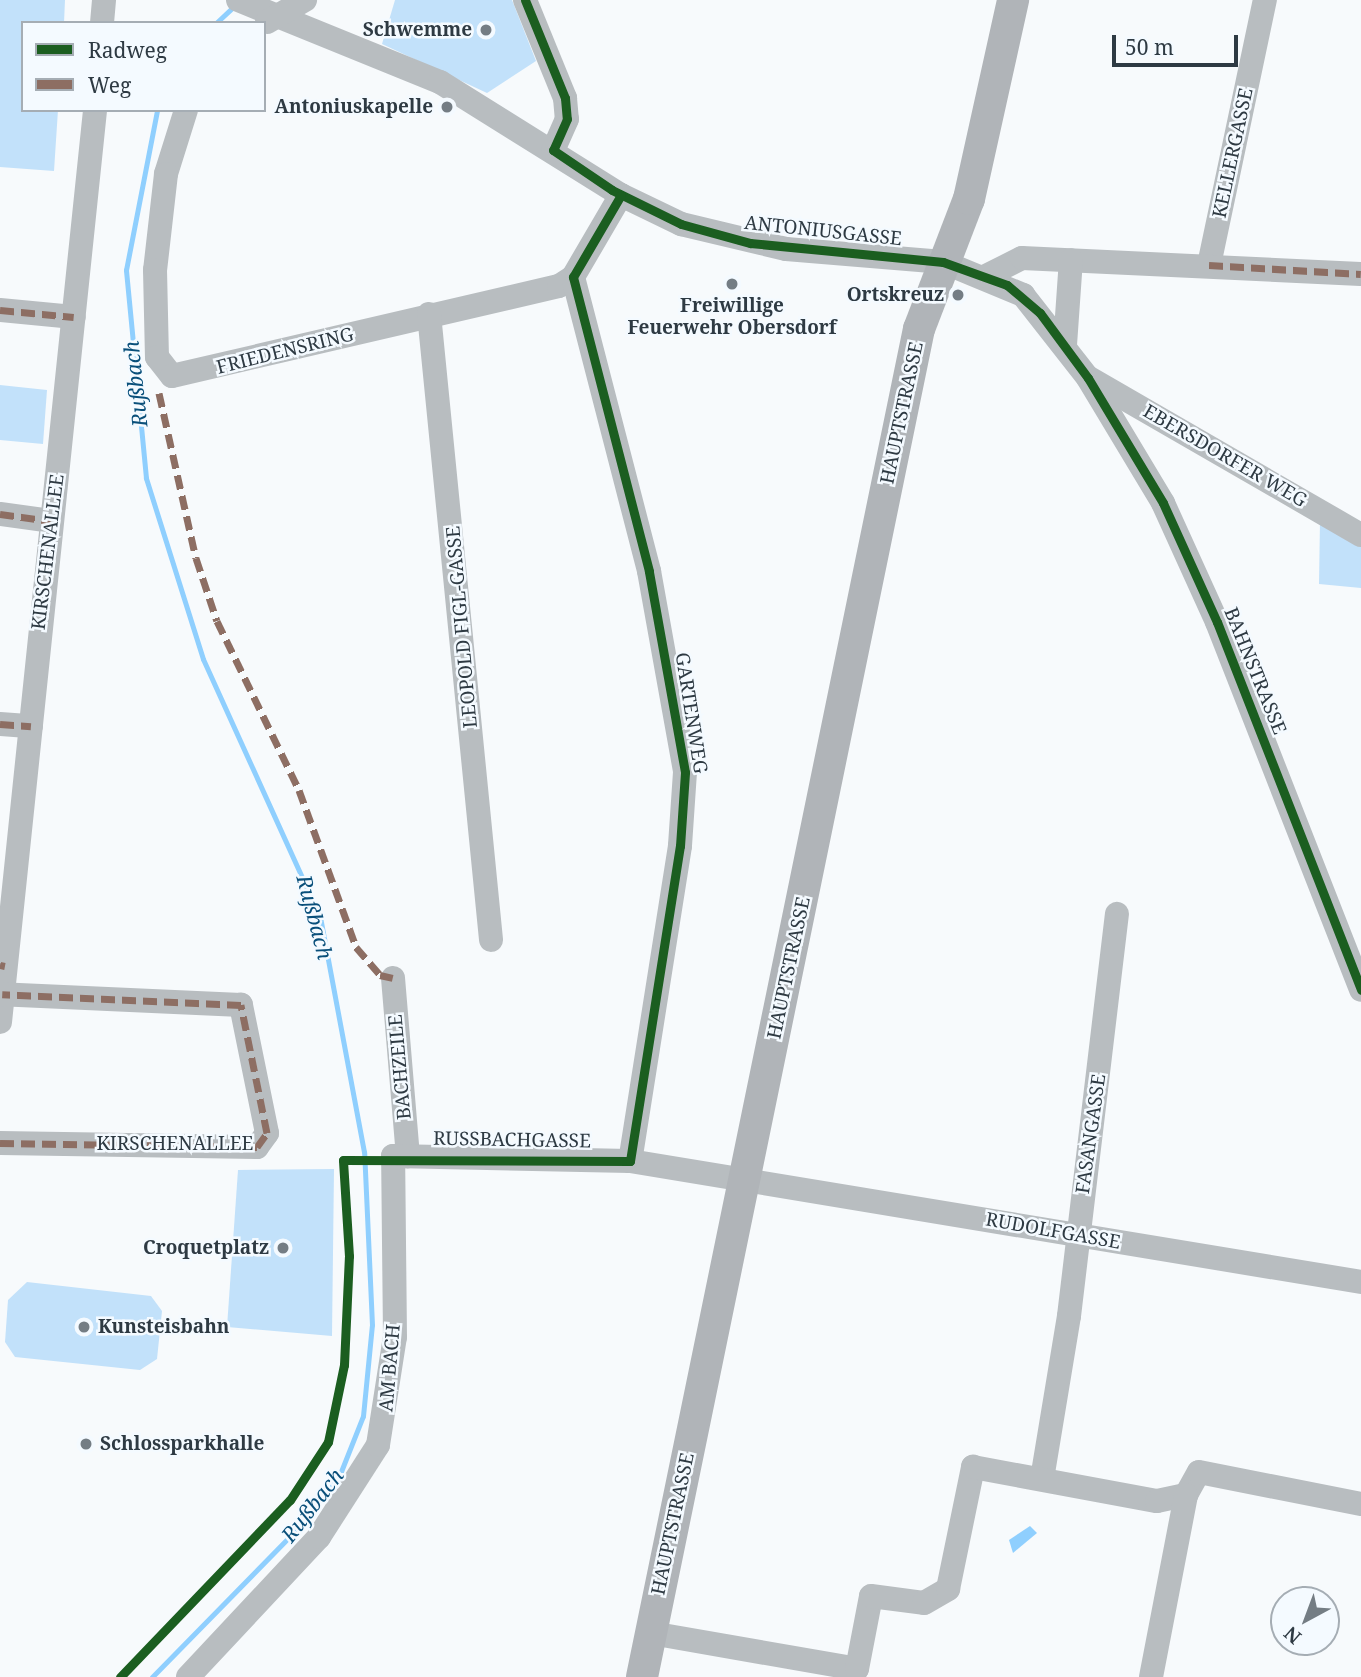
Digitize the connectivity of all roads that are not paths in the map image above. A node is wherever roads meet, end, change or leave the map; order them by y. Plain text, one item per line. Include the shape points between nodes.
1 (104, 0) edge
2 (238, 0) edge
3 (305, 0) edge
4 (525, 0) edge
5 (1013, 0) edge
6 (1265, 0) edge
7 (268, 17) edge
8 (102, 21) edge
9 (94, 112) edge
10 (185, 112) edge
11 (553, 150) junction
12 (621, 195) junction
13 (948, 251) junction
14 (1071, 260) junction
15 (1209, 265) junction
16 (1361, 274) edge
17 (986, 276) junction
18 (573, 277) junction
19 (0, 310) edge
20 (429, 314) junction
21 (74, 317) junction
22 (1066, 345) junction
23 (1088, 378) junction
24 (0, 514) edge
25 (51, 521) junction
26 (1361, 535) edge
27 (0, 724) edge
28 (31, 726) junction
29 (1117, 914) dead end
30 (491, 940) dead end
31 (3, 965) edge
32 (393, 978) dead end
33 (1361, 990) edge
34 (2, 994) junction
35 (0, 1022) edge
36 (0, 1143) edge
37 (401, 1156) junction
38 (630, 1161) junction
39 (746, 1178) junction
40 (1077, 1236) junction
41 (1361, 1282) edge
42 (1042, 1479) junction
43 (1186, 1495) junction
44 (1361, 1504) edge
45 (651, 1633) junction
46 (188, 1677) edge
47 (642, 1677) edge
48 (1151, 1677) edge

1 - 8 street
2 - 7 street, ANTONIUSGASSE
3 - 7 street
4 - 11 street via 565,98 567,119
5 - 13 main road, HAUPTSTRASSE via 969,199
6 - 15 street, KELLERGASSE
7 - 11 street, ANTONIUSGASSE via 440,82
9 - 21 street, KIRSCHENALLEE
10 - 20 street, FRIEDENSRING via 172,144 155,270 157,357 167,374 185,376
11 - 12 street, ANTONIUSGASSE
12 - 13 street, ANTONIUSGASSE via 681,224 750,243
12 - 18 street
13 - 17 street, ANTONIUSGASSE
13 - 39 main road, HAUPTSTRASSE via 919,329
14 - 15 street
14 - 17 street via 1022,258
14 - 22 street
15 - 16 street
17 - 22 street, BAHNSTRASSE via 1023,295
18 - 20 street, FRIEDENSRING via 559,286
18 - 38 street, GARTENWEG via 649,572 685,772 680,846
19 - 21 street
20 - 30 street, LEOPOLD FIGL-GASSE
21 - 25 street, KIRSCHENALLEE
22 - 23 street, BAHNSTRASSE
23 - 26 street, EBERSDORFER WEG
23 - 33 street, BAHNSTRASSE via 1163,503 1217,622
24 - 25 street
25 - 28 street, KIRSCHENALLEE
27 - 28 street
28 - 31 street, KIRSCHENALLEE via 13,945
29 - 40 street, FASANGASSE
31 - 34 street, KIRSCHENALLEE
32 - 37 street, BACHZEILE
34 - 35 street, KIRSCHENALLEE
34 - 36 street, KIRSCHENALLEE via 241,1005 267,1133 257,1147
37 - 38 street, RUSSBACHGASSE
37 - 46 street, AM BACH via 395,1338 378,1445 326,1529
38 - 39 street, RUSSBACHGASSE
39 - 40 street, RUDOLFGASSE
39 - 45 main road, HAUPTSTRASSE
40 - 41 street, RUDOLFGASSE
40 - 42 street, FASANGASSE
42 - 43 street via 1157,1501
42 - 45 street via 972,1467 948,1589 924,1603 871,1596 857,1669
43 - 44 street via 1199,1472
43 - 48 street
45 - 47 main road, HAUPTSTRASSE

